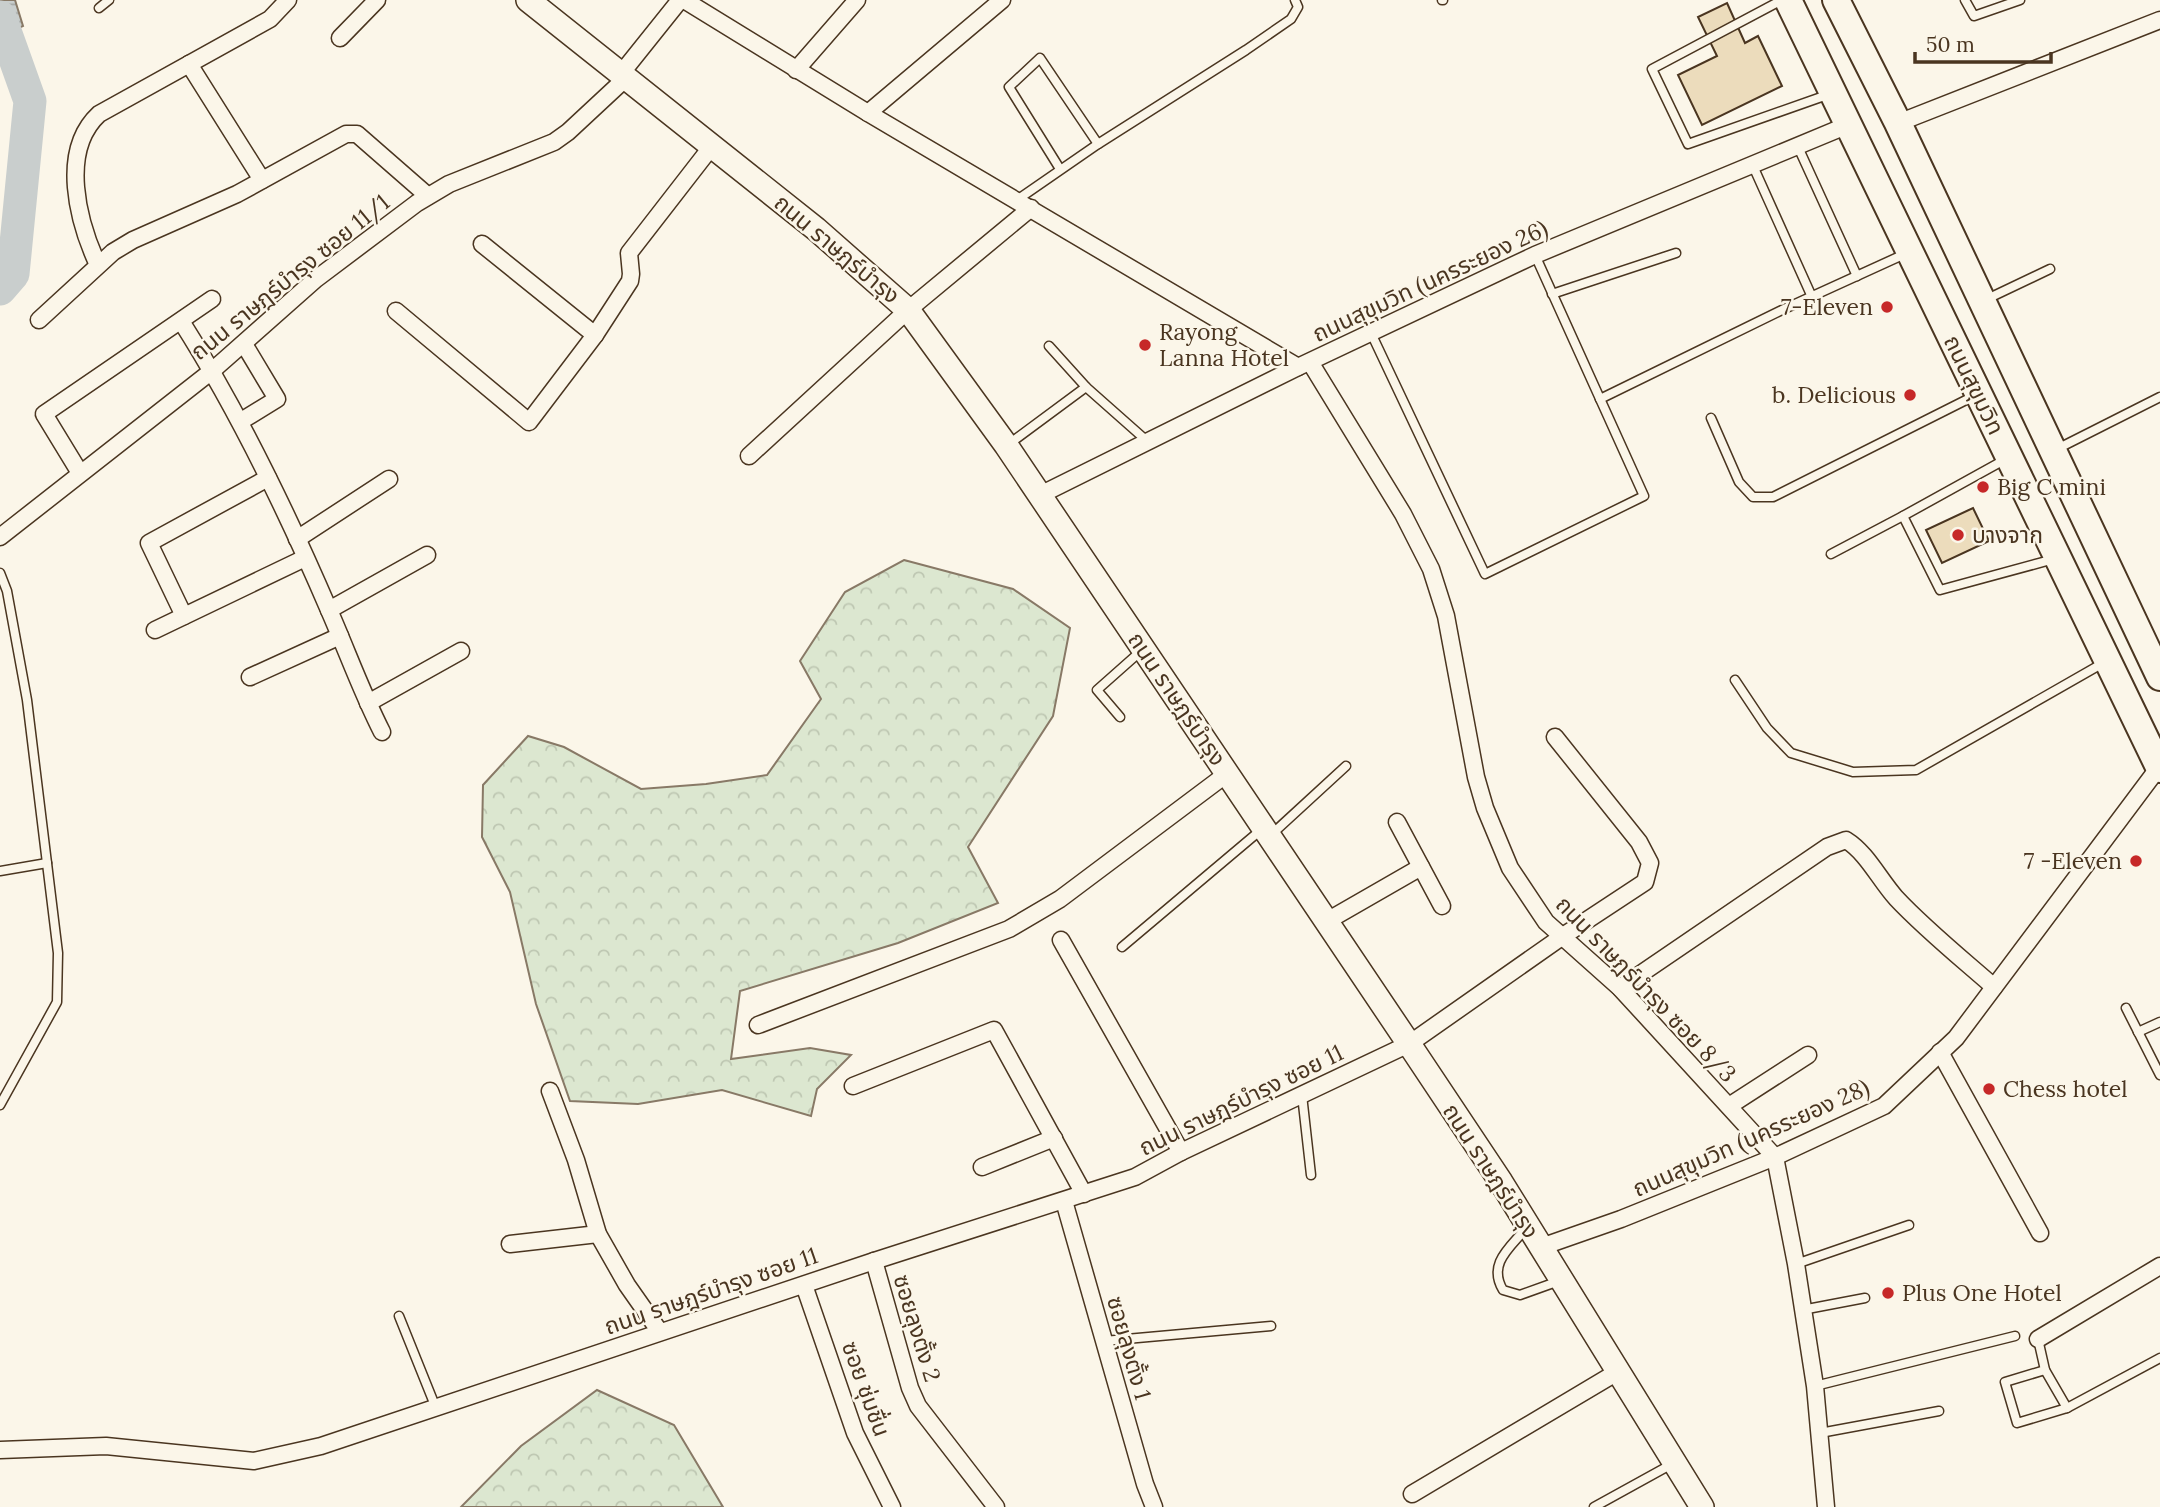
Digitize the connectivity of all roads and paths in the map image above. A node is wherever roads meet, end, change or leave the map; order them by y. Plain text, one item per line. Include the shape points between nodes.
1 (109, 0) edge
2 (288, 0) edge
3 (377, 0) edge
4 (528, 0) edge
5 (682, 0) edge
6 (858, 0) edge
7 (1002, 0) edge
8 (1295, 0) edge
9 (1782, 0) edge
10 (1788, 0) edge
11 (1965, 0) edge
12 (2020, 0) edge
13 (1841, 3) edge
14 (99, 8) dead end
15 (2160, 20) edge
16 (340, 38) dead end
17 (188, 64) junction
18 (796, 70) junction
19 (623, 77) junction
20 (1833, 93) junction
21 (869, 113) junction
22 (1898, 123) junction
23 (1848, 125) junction
24 (1098, 144) junction
25 (712, 146) junction
26 (1798, 147) junction
27 (1753, 166) junction
28 (1060, 169) junction
29 (262, 180) junction
30 (428, 196) junction
31 (1024, 204) junction
32 (482, 244) dead end
33 (1910, 252) junction
34 (1676, 253) dead end
35 (1535, 255) junction
36 (98, 265) junction
37 (2050, 269) dead end
38 (1857, 276) junction
39 (1552, 294) junction
40 (1812, 297) junction
41 (212, 299) dead end
42 (1982, 302) junction
43 (908, 310) junction
44 (396, 311) dead end
45 (39, 320) dead end
46 (181, 321) junction
47 (1371, 333) junction
48 (595, 335) junction
49 (244, 344) junction
50 (1049, 346) dead end
51 (1304, 365) junction
52 (213, 370) junction
53 (1086, 387) junction
54 (1979, 394) junction
55 (2160, 397) edge
56 (1600, 399) junction
57 (1711, 418) dead end
58 (241, 421) junction
59 (1147, 441) junction
60 (1006, 445) junction
61 (2053, 452) junction
62 (750, 456) dead end
63 (2009, 457) junction
64 (80, 473) junction
65 (268, 478) junction
66 (389, 480) dead end
67 (1040, 495) junction
68 (1903, 516) junction
69 (0, 537) edge
70 (297, 539) junction
71 (1831, 554) dead end
72 (427, 555) dead end
73 (305, 558) junction
74 (2057, 558) junction
75 (0, 573) edge
76 (329, 610) junction
77 (184, 616) junction
78 (155, 630) dead end
79 (340, 636) junction
80 (1143, 649) junction
81 (461, 651) dead end
82 (2107, 660) junction
83 (250, 677) dead end
84 (2160, 677) edge
85 (1735, 680) dead end
86 (368, 703) junction
87 (1120, 717) dead end
88 (382, 732) dead end
89 (1555, 737) dead end
90 (1346, 766) dead end
91 (2160, 768) edge
92 (1228, 774) junction
93 (1397, 821) dead end
94 (1267, 831) junction
95 (47, 863) junction
96 (1421, 867) junction
97 (0, 871) edge
98 (1443, 906) dead end
99 (1327, 921) junction
100 (1563, 936) junction
101 (1061, 940) dead end
102 (1122, 947) dead end
103 (1994, 987) junction
104 (1620, 988) junction
105 (2126, 1007) dead end
106 (2160, 1022) edge
107 (758, 1025) dead end
108 (2138, 1032) junction
109 (1409, 1044) junction
110 (1940, 1052) junction
111 (1808, 1055) dead end
112 (2160, 1075) edge
113 (853, 1086) dead end
114 (550, 1091) dead end
115 (1302, 1095) junction
116 (0, 1105) edge
117 (1729, 1106) junction
118 (1054, 1138) junction
119 (1181, 1152) junction
120 (1775, 1157) junction
121 (982, 1167) dead end
122 (1311, 1175) dead end
123 (1084, 1194) junction
124 (1064, 1201) junction
125 (1909, 1226) dead end
126 (1528, 1227) junction
127 (2040, 1233) dead end
128 (598, 1234) junction
129 (510, 1244) dead end
130 (1541, 1247) junction
131 (874, 1261) junction
132 (1796, 1264) junction
133 (2160, 1266) edge
134 (1562, 1280) junction
135 (804, 1285) junction
136 (1865, 1298) dead end
137 (1802, 1310) junction
138 (399, 1316) dead end
139 (1271, 1326) dead end
140 (660, 1332) junction
141 (2015, 1336) dead end
142 (2038, 1339) joint
143 (1104, 1342) junction
144 (2160, 1358) edge
145 (2045, 1370) junction
146 (1619, 1371) junction
147 (1815, 1386) junction
148 (436, 1408) junction
149 (2067, 1408) junction
150 (1939, 1411) dead end
151 (1820, 1433) junction
152 (0, 1450) edge
153 (1675, 1462) junction
154 (1412, 1494) dead end
155 (891, 1507) edge
156 (996, 1507) edge
157 (1154, 1507) edge
158 (1594, 1507) edge
159 (1702, 1507) edge
160 (1826, 1507) edge

1 - 14 lane
2 - 17 street via 270,19
3 - 16 street
4 - 19 street, ถนน ราษฎร์บำรุง
5 - 18 street
5 - 19 street, ถนน ราษฎร์บำรุง ซอย 11/1
6 - 18 street
7 - 21 street
8 - 24 lane via 1298,7 1291,19
9 - 20 lane via 1652,69 1688,144
10 - 20 main road, ถนนสุขุมวิท
11 - 12 lane via 1974,16
13 - 22 main road, ถนนสุขุมวิท
15 - 22 street
17 - 29 street
17 - 36 street via 89,124 78,149 76,186 87,242
18 - 21 street
19 - 25 street, ถนน ราษฎร์บำรุง
19 - 30 street, ถนน ราษฎร์บำรุง ซอย 11/1 via 554,142
20 - 23 main road, ถนนสุขุมวิท
21 - 31 street
22 - 42 main road, ถนนสุขุมวิท
23 - 26 street, ถนนสุขุมวิท (นครระยอง 26)
23 - 33 main road, ถนนสุขุมวิท
24 - 28 lane
24 - 28 lane via 1040,58 1009,87
25 - 43 street, ถนน ราษฎร์บำรุง
25 - 48 street via 628,253 630,281
26 - 27 street, ถนนสุขุมวิท (นครระยอง 26)
26 - 38 lane
27 - 35 street, ถนนสุขุมวิท (นครระยอง 26)
27 - 40 lane
28 - 31 lane
29 - 30 street via 354,133
29 - 36 street via 133,240
30 - 49 street, ถนน ราษฎร์บำรุง ซอย 11/1 via 316,279
31 - 43 street
31 - 51 street
32 - 48 street
33 - 38 lane
33 - 54 main road, ถนนสุขุมวิท
34 - 39 lane
35 - 39 lane
35 - 47 street, ถนนสุขุมวิท (นครระยอง 26)
36 - 45 street
37 - 42 lane
38 - 40 lane
39 - 56 lane
40 - 56 lane
41 - 46 street
42 - 61 main road, ถนนสุขุมวิท
43 - 60 street, ถนน ราษฎร์บำรุง
43 - 62 street
44 - 48 street via 529,422
46 - 52 street
46 - 64 street via 44,414
47 - 51 street, ถนนสุขุมวิท (นครระยอง 26)
47 - 56 lane via 1485,574 1644,496
49 - 52 street, ถนน ราษฎร์บำรุง ซอย 11/1
49 - 58 street via 277,399
50 - 53 lane
51 - 59 street, ถนนสุขุมวิท (นครระยอง 26)
51 - 100 street, ถนน ราษฎร์บำรุง ซอย 8/3 via 1403,514 1431,569 1446,616 1485,808 1510,868 1546,922
52 - 58 street
52 - 64 street, ถนน ราษฎร์บำรุง ซอย 11/1
53 - 59 lane
53 - 60 lane
54 - 57 lane via 1773,496 1753,497 1739,482
54 - 63 main road, ถนนสุขุมวิท
55 - 61 lane
58 - 65 street
59 - 67 street, ถนนสุขุมวิท (นครระยอง 26)
60 - 67 street, ถนน ราษฎร์บำรุง
61 - 84 main road, ถนนสุขุมวิท
63 - 68 lane
63 - 74 main road, ถนนสุขุมวิท
64 - 69 street, ถนน ราษฎร์บำรุง ซอย 11/1
65 - 70 street
65 - 77 street via 149,543
66 - 70 street
67 - 80 street, ถนน ราษฎร์บำรุง
68 - 71 lane
68 - 74 lane via 1940,590
70 - 73 street
72 - 76 street
73 - 76 street
73 - 77 street
74 - 82 main road, ถนนสุขุมวิท
75 - 95 lane via 27,700
76 - 79 street
77 - 78 street
79 - 83 street
79 - 86 street
80 - 87 lane via 1097,690
80 - 92 street, ถนน ราษฎร์บำรุง
81 - 86 street
82 - 85 lane via 1916,769 1853,772 1791,753 1767,728
82 - 91 main road, ถนนสุขุมวิท
86 - 88 street
89 - 100 street, ถนน ราษฎร์บำรุง ซอย 11 via 1639,842 1650,863 1645,882
90 - 94 lane
91 - 103 street, ถนนสุขุมวิท (นครระยอง 28)
92 - 94 street, ถนน ราษฎร์บำรุง
92 - 107 street via 1060,899 1009,929
93 - 96 street
94 - 99 street, ถนน ราษฎร์บำรุง
94 - 102 lane
95 - 97 lane
95 - 116 lane via 58,953 57,1002
96 - 98 street
96 - 99 street
99 - 109 street, ถนน ราษฎร์บำรุง
100 - 104 street, ถนน ราษฎร์บำรุง ซอย 8/3
100 - 109 street, ถนน ราษฎร์บำรุง ซอย 11
101 - 119 street
103 - 104 street via 1895,897 1860,850 1846,840 1827,847
103 - 110 street, ถนนสุขุมวิท (นครระยอง 28)
104 - 117 street, ถนน ราษฎร์บำรุง ซอย 8/3
105 - 108 lane
106 - 108 lane
108 - 112 lane
109 - 115 street, ถนน ราษฎร์บำรุง ซอย 11
109 - 126 street, ถนน ราษฎร์บำรุง
110 - 120 street, ถนนสุขุมวิท (นครระยอง 28) via 1884,1106
110 - 127 street
111 - 117 street
113 - 118 street via 995,1030
114 - 128 street
115 - 119 street, ถนน ราษฎร์บำรุง ซอย 11
115 - 122 lane
117 - 120 street, ถนน ราษฎร์บำรุง ซอย 8/3
118 - 121 street
118 - 123 street
119 - 123 street, ถนน ราษฎร์บำรุง ซอย 11 via 1135,1177
120 - 130 street, ถนนสุขุมวิท (นครระยอง 28)
120 - 132 street
123 - 124 street, ถนน ราษฎร์บำรุง ซอย 11
124 - 131 street, ถนน ราษฎร์บำรุง ซอย 11
124 - 143 street, ซอยลุงตั้ง 1
125 - 132 lane
126 - 130 street, ถนน ราษฎร์บำรุง
126 - 134 lane via 1498,1263 1496,1273 1503,1290 1520,1295
128 - 129 street
128 - 140 street
130 - 134 street, ถนน ราษฎร์บำรุง
131 - 135 street, ถนน ราษฎร์บำรุง ซอย 11
131 - 156 street, ซอยลุงตั้ง 2 via 918,1406
132 - 137 street
133 - 142 street
134 - 146 street, ถนน ราษฎร์บำรุง
135 - 140 street, ถนน ราษฎร์บำรุง ซอย 11
135 - 155 street, ซอย ชุ่มชื่น via 855,1433
136 - 137 lane
137 - 147 street
138 - 148 lane
139 - 143 lane
140 - 148 street, ถนน ราษฎร์บำรุง ซอย 11
141 - 147 lane
142 - 145 lane
143 - 157 street, ซอยลุงตั้ง 1
144 - 149 lane
145 - 149 lane
145 - 149 lane via 2005,1382 2017,1423
146 - 153 street, ถนน ราษฎร์บำรุง
146 - 154 street
147 - 151 street
148 - 152 street, ถนน ราษฎร์บำรุง ซอย 11 via 321,1446 254,1461 106,1446
150 - 151 lane
151 - 160 street
153 - 158 lane
153 - 159 street, ถนน ราษฎร์บำรุง

